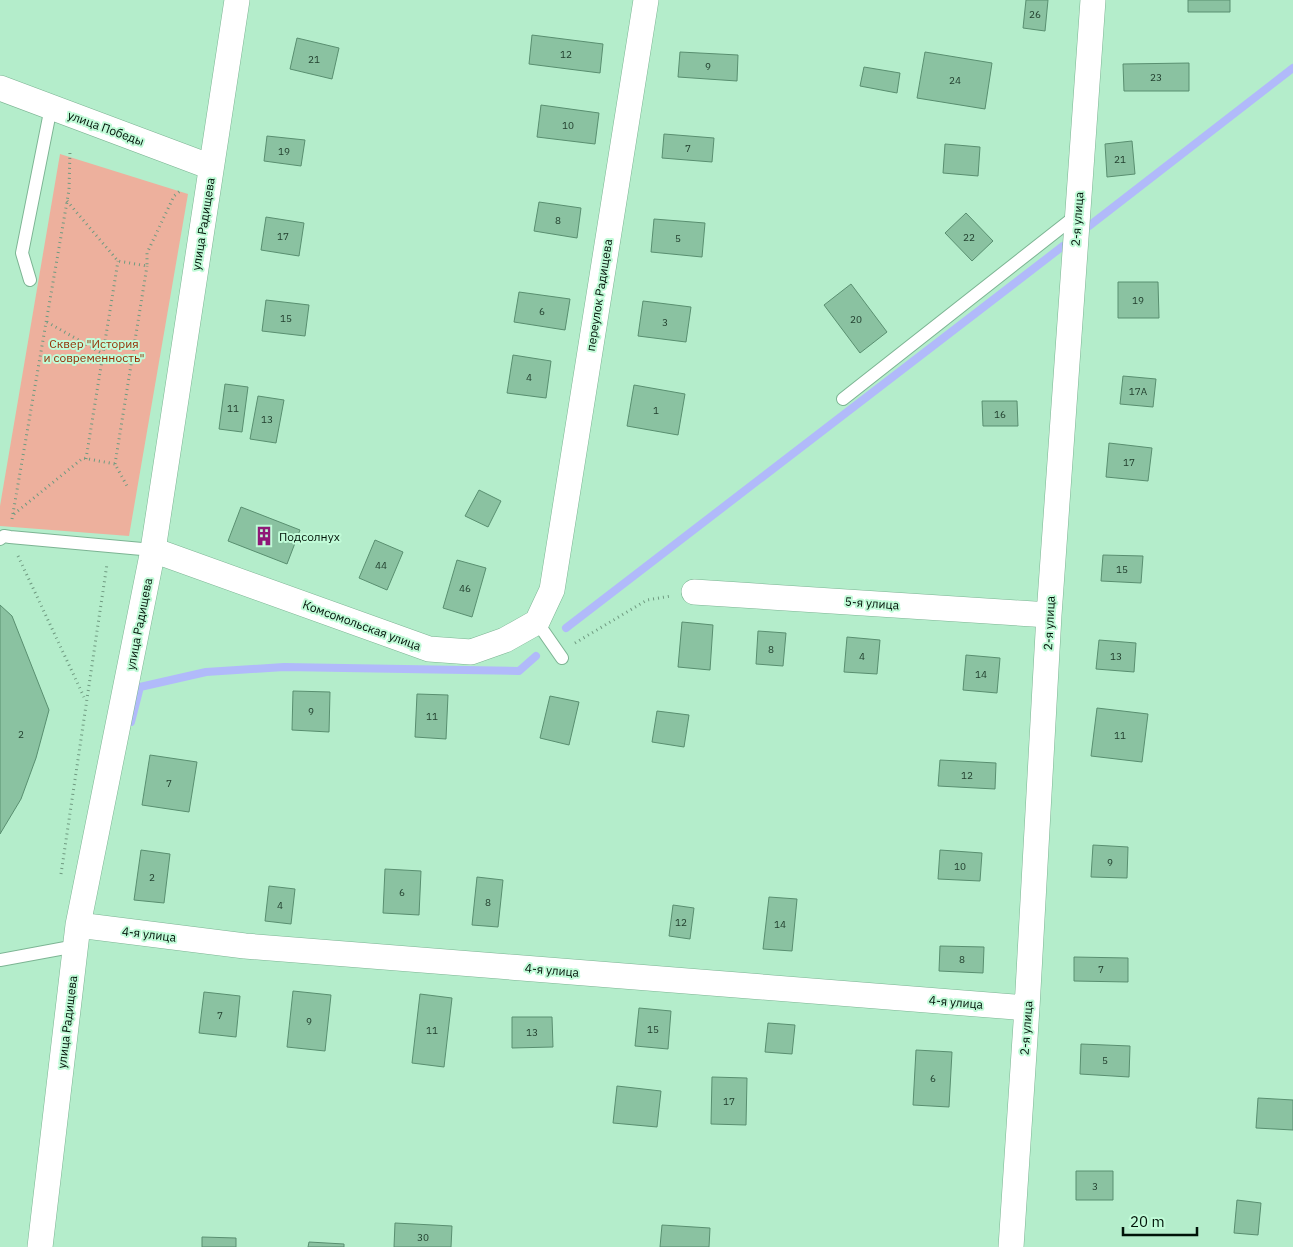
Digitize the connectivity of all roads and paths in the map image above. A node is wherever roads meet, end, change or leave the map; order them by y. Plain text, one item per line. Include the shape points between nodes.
1 (236, 0) edge
2 (646, 0) edge
3 (1093, 0) edge
4 (0, 88) edge
5 (51, 107) junction
6 (70, 150) dead end
7 (211, 167) junction
8 (180, 190) dead end
9 (67, 201) junction
10 (1077, 215) junction
11 (118, 261) junction
12 (147, 266) junction
13 (30, 280) dead end
14 (47, 322) junction
15 (103, 354) junction
16 (843, 399) dead end
17 (86, 459) junction
18 (115, 464) junction
19 (127, 486) dead end
20 (13, 515) junction
21 (5, 538) edge
22 (110, 546) junction
23 (153, 550) junction
24 (694, 592) joint
25 (1049, 615) junction
26 (537, 622) junction
27 (560, 655) joint
28 (84, 697) dead end
29 (60, 882) dead end
30 (77, 936) junction
31 (0, 960) edge
32 (1027, 1008) junction
33 (40, 1247) edge
34 (1012, 1247) edge

1 - 7 street, улица Радищева
2 - 26 street, переулок Радищева via 552,590
3 - 10 street, 2-я улица
4 - 5 street, улица Победы
5 - 7 street, улица Победы
5 - 13 lane via 22,253
6 - 9 path
7 - 23 street, улица Радищева
8 - 12 path via 174,196 147,253
9 - 11 path
9 - 14 path
10 - 16 lane
10 - 25 street, 2-я улица
11 - 12 path
11 - 15 path
12 - 18 path
14 - 15 path
14 - 20 path
15 - 17 path
17 - 18 path
17 - 20 path via 83,458
18 - 19 path
20 - 21 path
21 - 22 lane
21 - 28 path
22 - 23 lane
22 - 29 path
23 - 26 street, Комсомольская улица via 430,649 471,652 505,640
23 - 30 street, улица Радищева
24 - 25 street, 5-я улица
24 - 27 path via 647,600
25 - 32 street, 2-я улица
26 - 27 lane
30 - 31 lane
30 - 32 street, 4-я улица via 245,946
30 - 33 street, улица Радищева
32 - 34 street, 2-я улица

